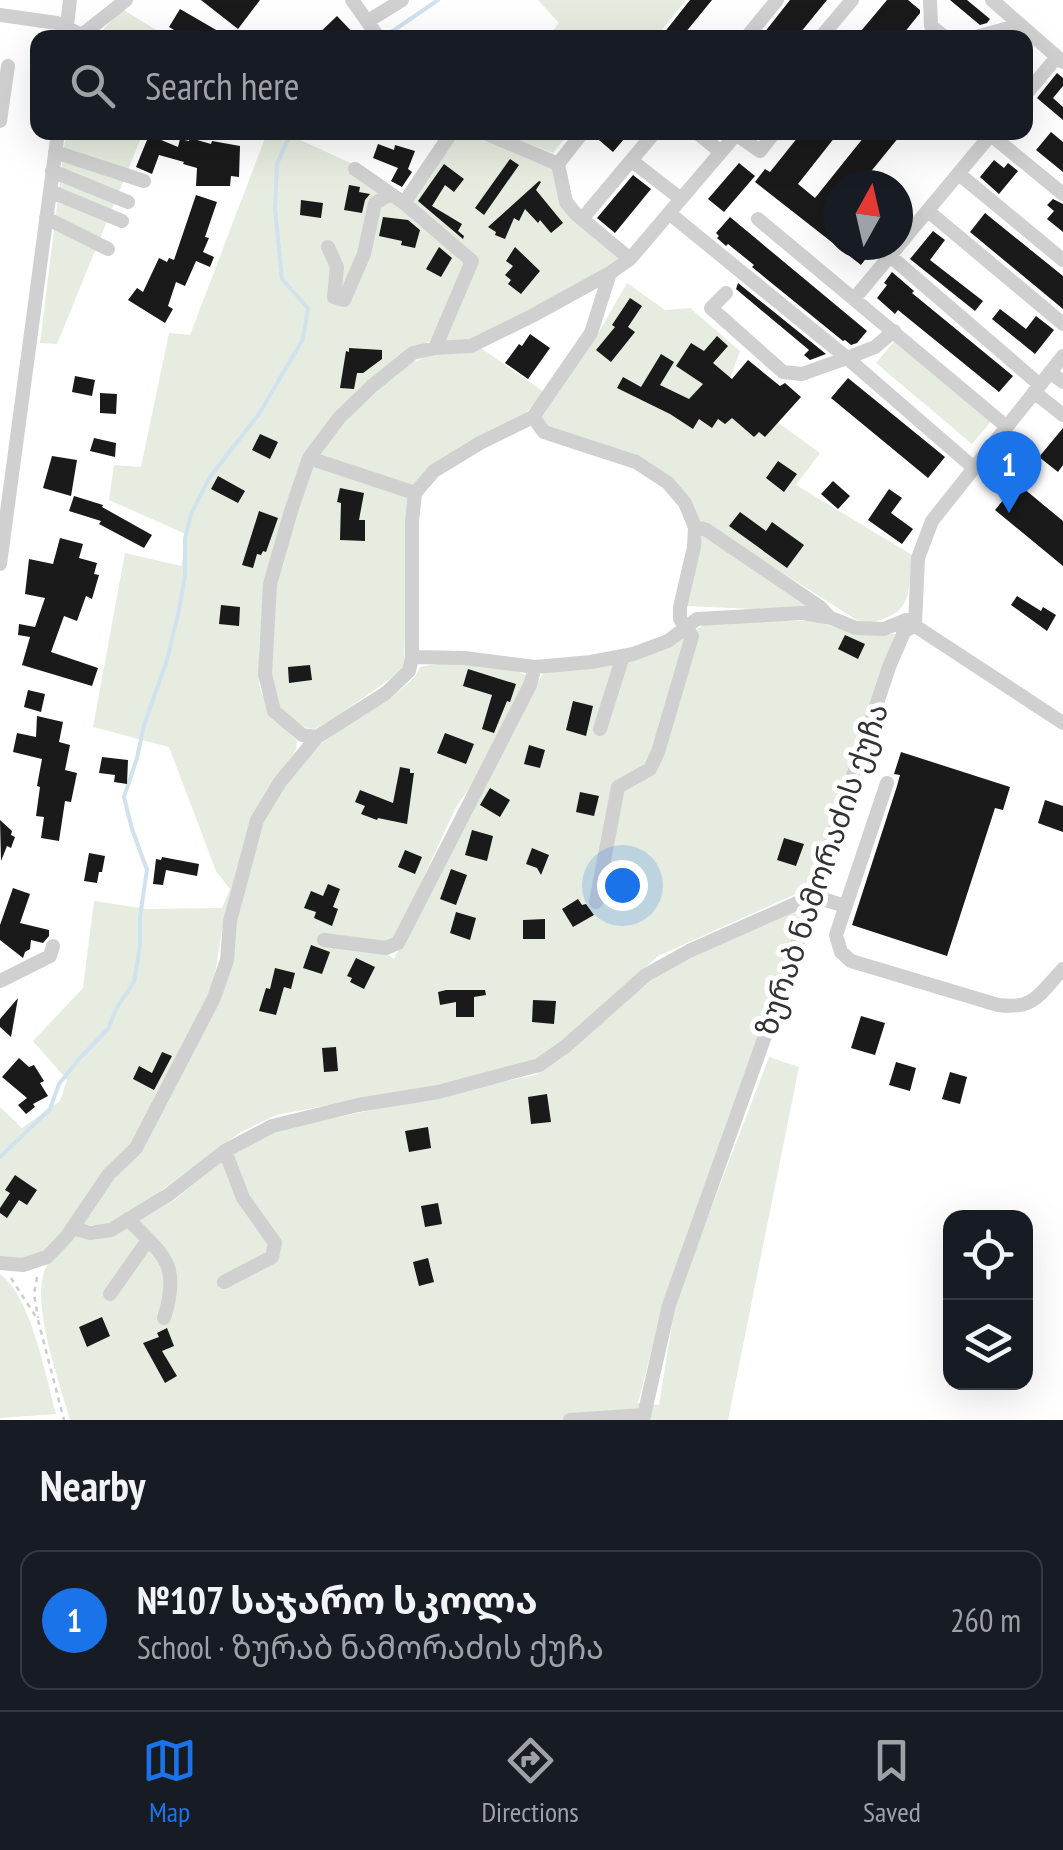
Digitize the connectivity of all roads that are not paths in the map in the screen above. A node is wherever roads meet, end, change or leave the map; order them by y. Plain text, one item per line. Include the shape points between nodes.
1 (70, 0) edge
2 (126, 0) edge
3 (352, 0) edge
4 (402, 0) edge
5 (777, 0) edge
6 (852, 0) edge
7 (930, 0) edge
8 (992, 0) edge
9 (0, 15) edge
10 (1020, 25) junction
11 (68, 30) edge
12 (81, 30) edge
13 (86, 30) edge
14 (374, 30) edge
15 (753, 30) edge
16 (827, 30) edge
17 (935, 30) edge
18 (1002, 30) edge
19 (1026, 30) edge
20 (1033, 36) edge
21 (1060, 60) edge
22 (8, 66) dead end
23 (2, 85) edge
24 (1033, 87) edge
25 (0, 120) edge
26 (57, 140) edge
27 (447, 140) edge
28 (502, 140) edge
29 (577, 140) edge
30 (648, 140) edge
31 (706, 140) edge
32 (732, 140) edge
33 (745, 140) edge
34 (769, 140) edge
35 (987, 140) edge
36 (999, 140) edge
37 (55, 152) junction
38 (721, 152) junction
39 (632, 160) junction
40 (558, 164) junction
41 (356, 169) dead end
42 (52, 171) junction
43 (959, 174) junction
44 (144, 181) dead end
45 (50, 191) junction
46 (391, 194) junction
47 (1063, 194) edge
48 (680, 200) junction
49 (128, 202) dead end
50 (404, 204) junction
51 (928, 211) junction
52 (669, 213) junction
53 (46, 218) junction
54 (582, 219) junction
55 (758, 219) dead end
56 (122, 221) dead end
57 (913, 229) edge
58 (328, 246) dead end
59 (108, 250) dead end
60 (630, 258) junction
61 (887, 260) edge
62 (895, 260) edge
63 (1063, 260) edge
64 (610, 273) junction
65 (726, 293) dead end
66 (854, 299) junction
67 (1063, 324) edge
68 (894, 331) junction
69 (435, 348) junction
70 (1063, 356) edge
71 (847, 358) junction
72 (1063, 382) edge
73 (1041, 383) junction
74 (1063, 415) edge
75 (533, 417) junction
76 (1007, 427) junction
77 (309, 458) junction
78 (974, 468) junction
79 (415, 494) junction
80 (695, 527) junction
81 (0, 564) edge
82 (831, 618) junction
83 (914, 624) junction
84 (685, 627) junction
85 (623, 656) junction
86 (412, 657) junction
87 (534, 668) junction
88 (1063, 724) edge
89 (600, 728) dead end
90 (317, 737) junction
91 (887, 782) dead end
92 (813, 896) junction
93 (596, 902) dead end
94 (846, 906) junction
95 (324, 940) dead end
96 (53, 946) dead end
97 (1063, 969) edge
98 (0, 981) edge
99 (225, 1151) junction
100 (128, 1219) junction
101 (72, 1228) junction
102 (148, 1240) junction
103 (0, 1263) edge
104 (224, 1282) dead end
105 (110, 1294) dead end
106 (164, 1318) dead end
107 (644, 1418) edge
108 (570, 1420) edge

1 - 12 street
2 - 13 street
3 - 14 street
4 - 14 street
5 - 15 street
6 - 16 street
7 - 17 street
8 - 10 street
9 - 11 street
10 - 18 street
10 - 19 street
20 - 21 street
21 - 24 street
22 - 23 street
23 - 25 street
26 - 37 street
27 - 50 street
28 - 40 street
29 - 40 street
30 - 39 street
31 - 38 street
32 - 38 street
33 - 34 street via 760,151
35 - 43 street
36 - 47 street
37 - 42 street
37 - 44 street
38 - 48 street
39 - 48 street
39 - 54 street
40 - 54 street via 566,202
41 - 46 street
42 - 45 street
42 - 49 street
43 - 51 street
43 - 63 street
45 - 53 street
45 - 56 street
46 - 50 street
46 - 58 street via 375,203 364,254 344,300 334,297 337,267
48 - 52 street
50 - 69 street via 472,261
51 - 57 street
51 - 67 street
52 - 60 street
52 - 71 street
53 - 59 street
53 - 81 street
54 - 60 street
55 - 66 street
60 - 64 street
61 - 66 street
62 - 73 street
64 - 69 street via 471,346
64 - 75 street via 590,333
65 - 71 street via 711,308 782,372 802,374
66 - 68 street
68 - 71 street
68 - 76 street
69 - 77 street via 412,353 372,386
70 - 73 street, ზურაბ ნამორაძის ქუჩა
71 - 78 street
72 - 73 street
73 - 74 street
73 - 76 street, ზურაბ ნამორაძის ქუჩა
75 - 79 street via 434,471
75 - 80 street via 544,432 636,462 668,483
76 - 78 street, ზურაბ ნამორაძის ქუჩა
77 - 79 street
77 - 90 street via 270,584 264,674 274,711 302,735
78 - 83 street, ზურაბ ნამორაძის ქუჩა via 932,521 918,558
79 - 86 street
80 - 82 street
80 - 84 street via 680,607
82 - 83 street via 856,628
82 - 84 street via 715,616
83 - 88 street
83 - 92 street, ზურაბ ნამორაძის ქუჩა via 890,667
84 - 85 street
84 - 93 street via 692,636 658,752 650,769 618,788
85 - 87 street
85 - 89 street
86 - 87 street
86 - 90 street via 409,670 386,693
87 - 95 street via 398,943 386,948
90 - 101 street via 256,820 214,998 136,1148
91 - 94 street
92 - 94 street
92 - 99 street via 646,975 539,1065 272,1126
92 - 107 street, ზურაბ ნამორაძის ქუჩა via 669,1306
94 - 97 street via 836,935 840,952 851,961 998,1005 1029,1004
96 - 98 street via 50,956
99 - 100 street
99 - 104 street via 243,1198 275,1243 272,1256
100 - 101 street via 111,1230
100 - 102 street
101 - 103 street via 47,1257
102 - 105 street
102 - 106 street via 171,1274
107 - 108 street

